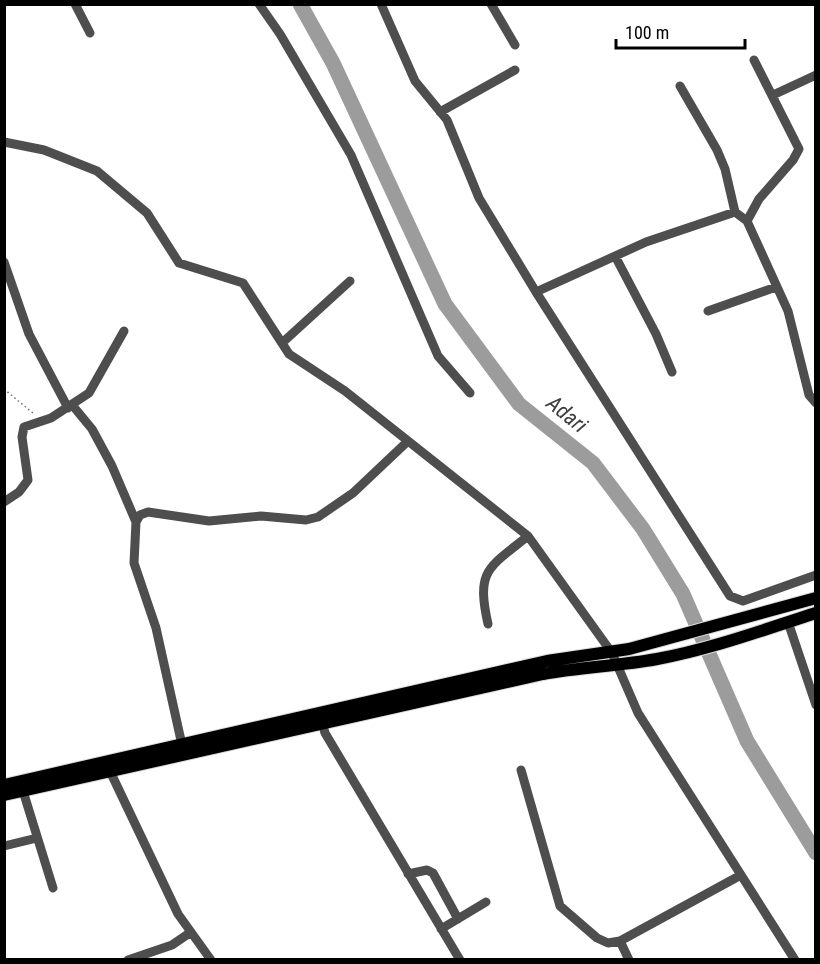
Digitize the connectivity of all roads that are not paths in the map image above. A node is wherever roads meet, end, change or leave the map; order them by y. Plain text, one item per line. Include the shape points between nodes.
1 (75, 4) edge
2 (259, 4) edge
3 (381, 4) edge
4 (491, 4) edge
5 (90, 33) dead end
6 (514, 45) dead end
7 (754, 60) dead end
8 (515, 70) dead end
9 (816, 75) edge
10 (680, 86) dead end
11 (772, 95) junction
12 (440, 112) junction
13 (4, 142) edge
14 (735, 212) junction
15 (747, 220) junction
16 (615, 256) junction
17 (4, 262) edge
18 (350, 281) dead end
19 (776, 286) junction
20 (536, 292) junction
21 (708, 312) dead end
22 (124, 331) dead end
23 (282, 343) junction
24 (672, 372) dead end
25 (470, 393) dead end
26 (816, 403) edge
27 (71, 407) junction
28 (408, 441) junction
29 (4, 502) edge
30 (136, 522) junction
31 (528, 536) junction
32 (816, 575) edge
33 (816, 598) edge
34 (816, 613) edge
35 (788, 622) junction
36 (488, 624) dead end
37 (615, 658) junction
38 (816, 705) edge
39 (322, 722) junction
40 (182, 745) junction
41 (108, 766) junction
42 (521, 770) dead end
43 (4, 785) edge
44 (23, 791) junction
45 (4, 795) edge
46 (37, 838) junction
47 (4, 846) edge
48 (408, 874) junction
49 (741, 875) junction
50 (52, 888) dead end
51 (486, 902) dead end
52 (458, 919) junction
53 (441, 929) junction
54 (191, 932) junction
55 (620, 941) junction
56 (128, 960) edge
57 (211, 960) edge
58 (460, 960) edge
59 (629, 960) edge
60 (795, 960) edge

1 - 5 street
2 - 25 street via 351,155 438,356
3 - 12 street via 415,81
4 - 6 street
7 - 11 street
8 - 12 street
9 - 11 street
10 - 14 street via 717,150
11 - 15 street via 799,148
12 - 20 street via 447,120 479,198
13 - 23 street via 44,150 97,171 147,213 179,263 243,283
14 - 15 street
14 - 16 street
15 - 19 street
16 - 20 street
16 - 24 street
17 - 27 street via 30,334
18 - 23 street
19 - 21 street
19 - 26 street via 788,311 809,395
20 - 32 street via 730,596 743,601
22 - 27 street via 93,387
23 - 28 street via 289,354 345,391
27 - 29 street via 28,424 22,431 28,480
27 - 30 street via 92,429
28 - 30 street via 353,493 318,517 306,520 261,516 209,521 148,512
28 - 31 street
30 - 40 street via 134,563 156,628
31 - 36 street via 492,566 485,579 481,594
31 - 37 street
33 - 37 main road via 629,649
34 - 35 main road
35 - 37 main road via 657,659
35 - 38 street
37 - 39 main road
37 - 40 main road via 547,661
37 - 49 street via 638,713
39 - 41 main road
39 - 48 street
40 - 41 main road
41 - 43 main road
41 - 44 main road
41 - 54 street via 178,914
42 - 55 street via 560,906 597,938 608,943
44 - 45 main road
44 - 46 street
46 - 47 street
46 - 50 street
48 - 52 street via 428,870 433,873
48 - 53 street
49 - 55 street
49 - 60 street
51 - 52 street
52 - 53 street
53 - 58 street
54 - 56 street via 172,945
54 - 57 street
55 - 59 street

